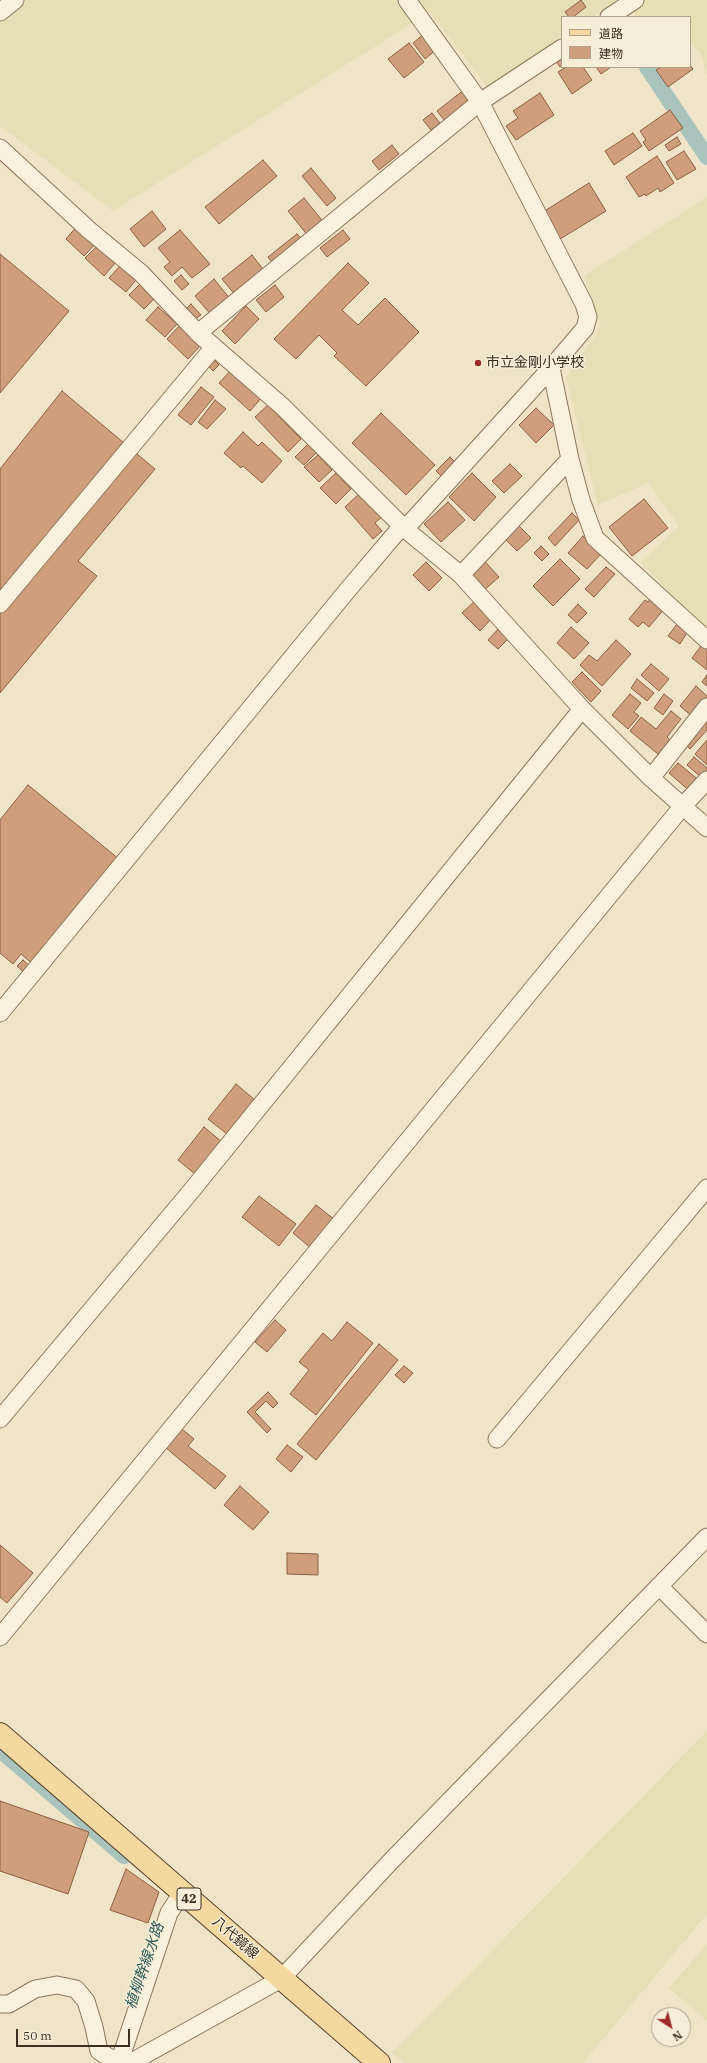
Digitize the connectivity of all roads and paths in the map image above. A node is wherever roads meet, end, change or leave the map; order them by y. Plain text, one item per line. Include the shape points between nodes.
1 (15, 0) edge
2 (407, 0) edge
3 (634, 0) edge
4 (0, 12) edge
5 (610, 16) edge
6 (561, 49) edge
7 (480, 102) junction
8 (0, 148) edge
9 (198, 333) junction
10 (214, 346) junction
11 (551, 368) junction
12 (570, 459) junction
13 (403, 528) junction
14 (461, 575) junction
15 (0, 604) edge
16 (707, 640) edge
17 (707, 707) edge
18 (582, 710) junction
19 (651, 778) junction
20 (707, 780) edge
21 (682, 807) junction
22 (707, 828) edge
23 (0, 1013) edge
24 (707, 1188) edge
25 (0, 1419) edge
26 (498, 1439) dead end
27 (707, 1537) edge
28 (659, 1586) junction
29 (707, 1634) edge
30 (0, 1638) edge
31 (0, 1734) edge
32 (182, 1893) junction
33 (281, 1979) junction
34 (0, 2004) edge
35 (114, 2061) edge
36 (130, 2063) edge
37 (379, 2063) edge

1 - 4 street
2 - 7 street
3 - 5 street
6 - 7 street
7 - 9 street
7 - 11 street via 584,304 588,317 586,328
8 - 9 street via 89,230 141,273
9 - 10 street
10 - 13 street via 283,407
10 - 15 street
11 - 12 street
11 - 13 street
12 - 14 street
12 - 16 street via 595,538
13 - 14 street
13 - 23 street via 346,592
14 - 18 street
17 - 19 street
18 - 19 street
18 - 25 street via 192,1190
19 - 21 street
20 - 21 street
21 - 22 street
21 - 30 street
24 - 26 street
27 - 28 street
28 - 29 street
28 - 33 street via 392,1860
31 - 32 main road, 八代鏡線 / 42
32 - 33 main road, 八代鏡線 / 42
32 - 35 street via 169,1913
33 - 36 street
33 - 37 main road, 八代鏡線 / 42
34 - 35 street via 9,2004 35,1989 57,1984 76,1989 86,2001 98,2051

